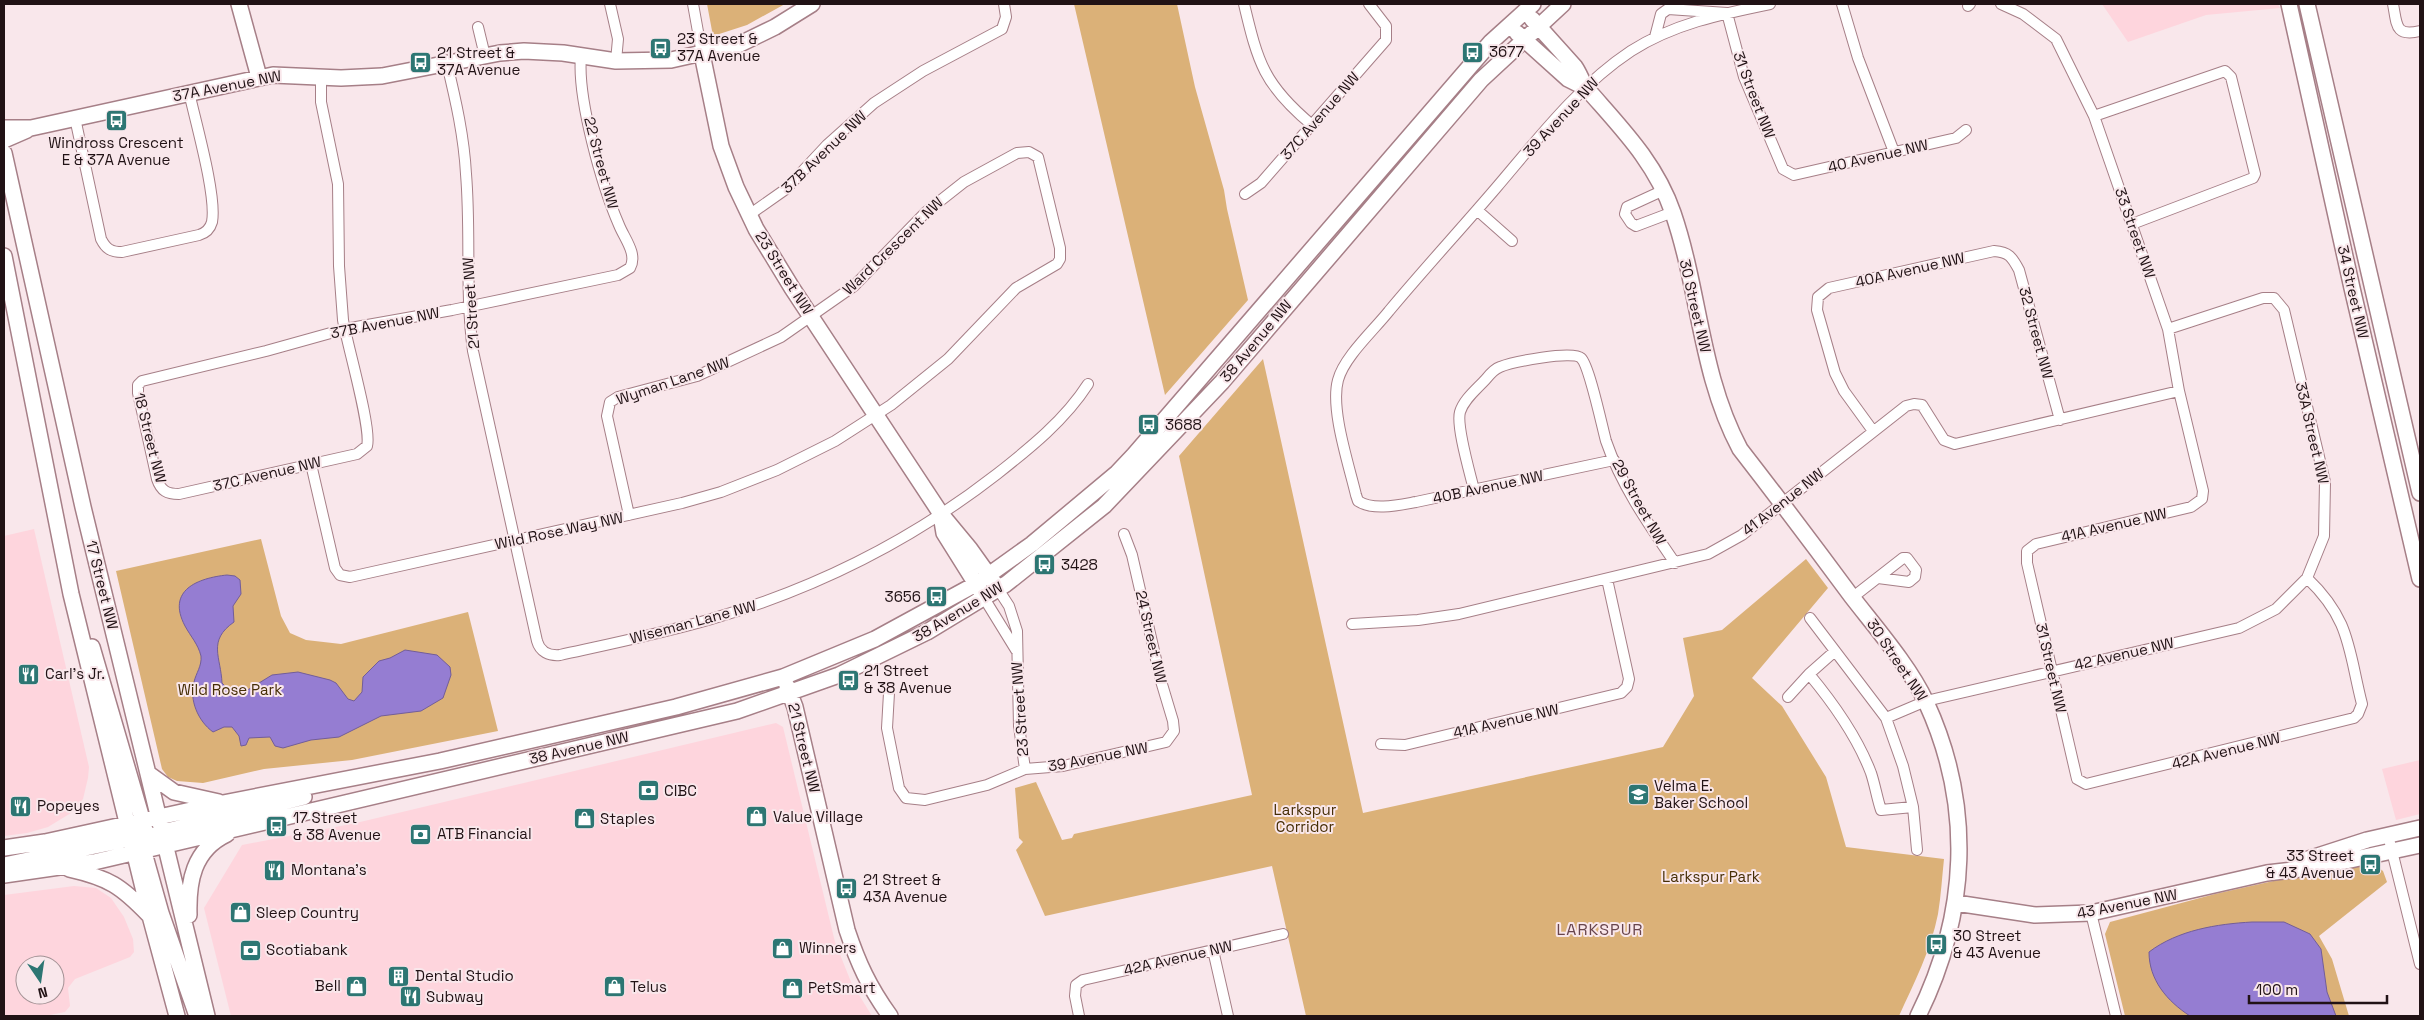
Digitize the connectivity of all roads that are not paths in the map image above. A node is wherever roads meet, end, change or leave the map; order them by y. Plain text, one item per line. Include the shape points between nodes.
1 (239, 4) edge
2 (610, 4) edge
3 (693, 4) edge
4 (812, 4) edge
5 (1004, 4) edge
6 (1244, 4) edge
7 (1369, 4) edge
8 (1563, 4) edge
9 (1770, 4) edge
10 (1842, 4) edge
11 (2001, 4) edge
12 (2289, 4) edge
13 (2307, 4) edge
14 (2393, 4) edge
15 (1528, 7) edge
16 (1727, 13) junction
17 (1510, 25) junction
18 (1538, 26) junction
19 (478, 27) dead end
20 (2420, 31) edge
21 (1655, 37) junction
22 (1524, 40) junction
23 (702, 54) junction
24 (485, 56) junction
25 (582, 57) junction
26 (616, 61) junction
27 (447, 64) junction
28 (259, 76) junction
29 (321, 76) junction
30 (1586, 88) junction
31 (189, 92) junction
32 (2094, 116) junction
33 (75, 118) junction
34 (1312, 125) junction
35 (4, 128) edge
36 (31, 128) junction
37 (1966, 130) dead end
38 (4, 140) edge
39 (1894, 152) junction
40 (4, 153) edge
41 (1788, 174) joint
42 (1664, 190) junction
43 (1244, 194) dead end
44 (1477, 210) junction
45 (1673, 212) junction
46 (749, 215) junction
47 (2132, 224) junction
48 (1512, 241) dead end
49 (2004, 251) joint
50 (4, 256) edge
51 (632, 265) joint
52 (468, 306) junction
53 (812, 317) junction
54 (345, 329) junction
55 (2168, 329) junction
56 (1088, 384) dead end
57 (138, 385) joint
58 (2179, 391) junction
59 (876, 416) junction
60 (2060, 420) junction
61 (1873, 431) junction
62 (1614, 460) junction
63 (311, 464) junction
64 (1474, 490) junction
65 (164, 492) joint
66 (2420, 494) edge
67 (2202, 499) joint
68 (1361, 503) joint
69 (1783, 504) junction
70 (941, 514) junction
71 (629, 515) junction
72 (1124, 534) dead end
73 (515, 540) junction
74 (2027, 551) joint
75 (1675, 564) junction
76 (989, 576) junction
77 (1878, 578) dead end
78 (2307, 578) junction
79 (1607, 579) junction
80 (2420, 579) edge
81 (976, 584) junction
82 (998, 589) junction
83 (1853, 597) junction
84 (984, 598) junction
85 (1810, 618) dead end
86 (1352, 624) dead end
87 (1016, 650) junction
88 (1835, 651) junction
89 (2052, 670) junction
90 (1809, 674) junction
91 (783, 677) junction
92 (888, 693) dead end
93 (790, 694) junction
94 (1788, 697) dead end
95 (1926, 701) junction
96 (1886, 718) junction
97 (1169, 739) joint
98 (1381, 744) dead end
99 (1025, 769) junction
100 (389, 772) junction
101 (149, 774) junction
102 (2081, 783) joint
103 (223, 803) junction
104 (1913, 807) junction
105 (159, 817) junction
106 (239, 828) junction
107 (2420, 828) edge
108 (2388, 835) junction
109 (144, 837) junction
110 (2420, 845) edge
111 (4, 848) edge
112 (1917, 850) dead end
113 (2392, 851) junction
114 (4, 865) edge
115 (60, 868) junction
116 (2267, 874) junction
117 (4, 875) edge
118 (1956, 903) junction
119 (2092, 913) junction
120 (150, 916) junction
121 (1283, 934) dead end
122 (190, 943) junction
123 (1213, 950) junction
124 (2420, 964) edge
125 (177, 1016) edge
126 (197, 1016) edge
127 (207, 1016) edge
128 (890, 1016) edge
129 (1079, 1016) edge
130 (1228, 1016) edge
131 (1918, 1016) edge
132 (2116, 1016) edge

1 - 28 main road
2 - 26 street via 618,39
3 - 23 street, 23 Street NW
4 - 23 main road, 37A Avenue NW via 749,40
5 - 46 street, 37B Avenue NW via 1006,17 1002,29 923,70 874,103 827,145 786,189
6 - 34 street via 1254,47 1265,74 1282,99
7 - 34 street, 37C Avenue NW via 1387,31 1382,44
8 - 18 main road, 38 Avenue NW
9 - 16 street, 39 Avenue NW
10 - 39 street via 1858,58
11 - 32 street, 33 Street NW via 2023,14 2056,39
12 - 80 main road, 34 Street NW
13 - 66 main road, 34 Street NW
14 - 20 street via 2398,28 2406,34
15 - 17 main road, 38 Avenue NW
15 - 18 main road, 30 Street NW
16 - 21 street, 39 Avenue NW via 1683,25
16 - 21 street, 39 Avenue NW via 1668,9 1661,14
16 - 41 street, 31 Street NW via 1744,77 1783,170
17 - 22 main road, 30 Street NW
17 - 76 main road, 38 Avenue NW via 1491,42 1117,473
18 - 22 main road, 38 Avenue NW
18 - 30 main road, 30 Street NW via 1576,69
19 - 24 street
21 - 30 street, 39 Avenue NW via 1619,60
22 - 30 main road, 30 Street NW via 1568,79
22 - 82 main road, 38 Avenue NW via 1481,80 1165,444 1104,506
23 - 26 main road, 37A Avenue NW via 671,60
23 - 46 main road, 23 Street NW via 721,146
24 - 25 main road, 37A Avenue NW via 537,51
24 - 27 main road, 37A Avenue NW
25 - 26 main road, 37A Avenue NW
25 - 51 street, 22 Street NW via 581,85 598,160 610,203 633,255
27 - 29 main road, 37A Avenue NW via 382,76
27 - 52 street, 21 Street NW via 461,129 466,175
28 - 29 main road, 37A Avenue NW
28 - 31 main road, 37A Avenue NW
29 - 54 street via 321,98 338,184 339,266
30 - 42 main road, 30 Street NW via 1642,151
30 - 44 street, 39 Avenue NW
31 - 33 main road, 37A Avenue NW
31 - 33 street via 212,201 212,223 199,235 122,252 106,248 101,239
32 - 47 street, 33 Street NW
32 - 47 street via 2225,71 2229,74 2255,174 2253,178
33 - 36 main road, 37A Avenue NW
34 - 43 street, 37C Avenue NW via 1261,183
35 - 36 main road, 37A Avenue NW
36 - 38 main road, 37A Avenue NW
37 - 39 street, 40 Avenue NW via 1956,138
39 - 41 street, 40 Avenue NW
40 - 101 main road, 17 Street NW via 83,507
42 - 45 main road, 30 Street NW
42 - 45 street via 1627,207 1625,214 1636,226
44 - 48 street
44 - 68 street, 39 Avenue NW via 1349,360 1338,380 1337,414 1356,495
45 - 69 main road, 30 Street NW via 1719,404 1740,449
46 - 53 main road, 23 Street NW via 767,249
47 - 55 street, 33 Street NW
49 - 60 street, 32 Street NW via 2012,256 2019,270
49 - 61 street, 40A Avenue NW via 1829,288 1818,297 1817,310 1835,373
50 - 109 main road via 77,620 91,644 99,667
51 - 52 street, 37B Avenue NW via 618,275
52 - 54 street, 37B Avenue NW
52 - 73 street, 21 Street NW via 473,351
53 - 59 main road, 23 Street NW
53 - 59 street, Ward Crescent NW via 865,276 926,212 964,182 1017,154 1029,152 1038,157 1060,248 1057,264 1016,288 948,359
53 - 71 street, Wyman Lane NW via 771,343 715,369 610,402 607,416
54 - 57 street, 37B Avenue NW via 248,356 149,378
54 - 63 street, 37C Avenue NW via 368,432 367,446 357,454
55 - 58 street, 33 Street NW
55 - 78 street, 33A Street NW via 2254,301 2274,298 2284,310 2325,482 2324,536
56 - 70 street, Wiseman Lane NW via 1076,403 1028,448 981,487
57 - 65 street, 18 Street NW via 157,479
58 - 60 street, 41 Avenue NW
58 - 67 street, 33 Street NW via 2204,491
59 - 70 main road, 23 Street NW
59 - 71 street, Wild Rose Way NW via 813,453 760,478 701,498
60 - 61 street, 41 Avenue NW via 1956,444 1944,440 1922,405 1914,404 1906,406
61 - 69 street, 41 Avenue NW
62 - 64 street, 40B Avenue NW
62 - 64 street, 29 Street NW via 1597,411 1588,369 1577,355 1564,354 1497,368 1467,400 1459,418
62 - 75 street, 29 Street NW via 1634,500
63 - 65 street, 37C Avenue NW via 179,494
63 - 73 street, Wild Rose Way NW via 333,564 345,577
64 - 68 street, 40B Avenue NW via 1403,504
67 - 74 street, 41A Avenue NW via 2191,506 2036,544
69 - 75 street, 41 Avenue NW via 1720,549
69 - 83 main road, 30 Street NW
70 - 73 street, Wiseman Lane NW via 856,563 782,596 697,623 554,655 538,646
70 - 76 main road, 23 Street NW
70 - 81 main road, 23 Street NW via 944,533
71 - 73 street, Wild Rose Way NW
72 - 97 street, 24 Street NW via 1173,721 1174,731
74 - 89 street, 31 Street NW
75 - 79 street, 41 Avenue NW
76 - 81 main road, 38 Avenue NW
76 - 82 main road, 23 Street NW
77 - 83 street
78 - 89 street, 42 Avenue NW via 2276,609 2239,628
78 - 102 street, 42A Avenue NW via 2331,604 2343,624 2362,704 2354,718 2092,784
79 - 86 street, 41 Avenue NW via 1441,617
79 - 98 street, 41A Avenue NW via 1629,675 1627,687 1614,696 1405,744
81 - 84 main road, 23 Street NW
81 - 91 main road, 38 Avenue NW via 875,639
82 - 84 main road, 38 Avenue NW
82 - 87 street, 23 Street NW via 1016,625
83 - 95 main road, 30 Street NW via 1891,646
84 - 87 street, 23 Street NW
84 - 93 main road, 38 Avenue NW via 884,654
85 - 88 street
87 - 99 street, 23 Street NW via 1019,726
88 - 90 street
88 - 96 street
89 - 95 street, 42 Avenue NW
89 - 102 street, 31 Street NW via 2077,779
90 - 94 street
90 - 104 street via 1862,751 1881,810
91 - 93 main road, 21 Street NW
91 - 100 main road, 38 Avenue NW via 676,708
92 - 99 street, 39 Avenue NW via 888,737 901,793 910,800 976,789
93 - 106 main road, 38 Avenue NW via 720,715
93 - 128 main road, 21 Street NW via 847,930 869,987
95 - 96 street, 42 Avenue NW
95 - 118 main road, 30 Street NW via 1945,752 1954,790 1959,848
96 - 104 street
97 - 99 street, 39 Avenue NW via 1157,745 1063,766
100 - 103 main road, 38 Avenue NW
100 - 109 main road via 345,787
101 - 103 main road via 174,792
101 - 105 main road, 17 Street NW
103 - 105 main road, 38 Avenue NW
104 - 112 street
105 - 109 main road, 38 Avenue NW
106 - 109 main road, 38 Avenue NW
106 - 122 main road via 218,838 197,860 191,874
107 - 108 main road, 43 Avenue NW
108 - 113 street
108 - 116 main road, 43 Avenue NW
109 - 111 main road
109 - 114 main road
109 - 115 main road
109 - 120 main road
109 - 122 main road
109 - 126 main road via 161,913
110 - 113 main road, 43 Avenue NW
113 - 116 main road, 43 Avenue NW
113 - 124 street
115 - 117 main road
115 - 120 main road via 112,882
116 - 119 main road, 43 Avenue NW
118 - 119 main road, 43 Avenue NW via 2035,915
118 - 131 main road, 30 Street NW via 1941,962
119 - 132 street
120 - 125 main road
121 - 123 street, 42A Avenue NW
122 - 127 main road
123 - 129 street, 42A Avenue NW via 1088,978 1076,985
123 - 130 street

